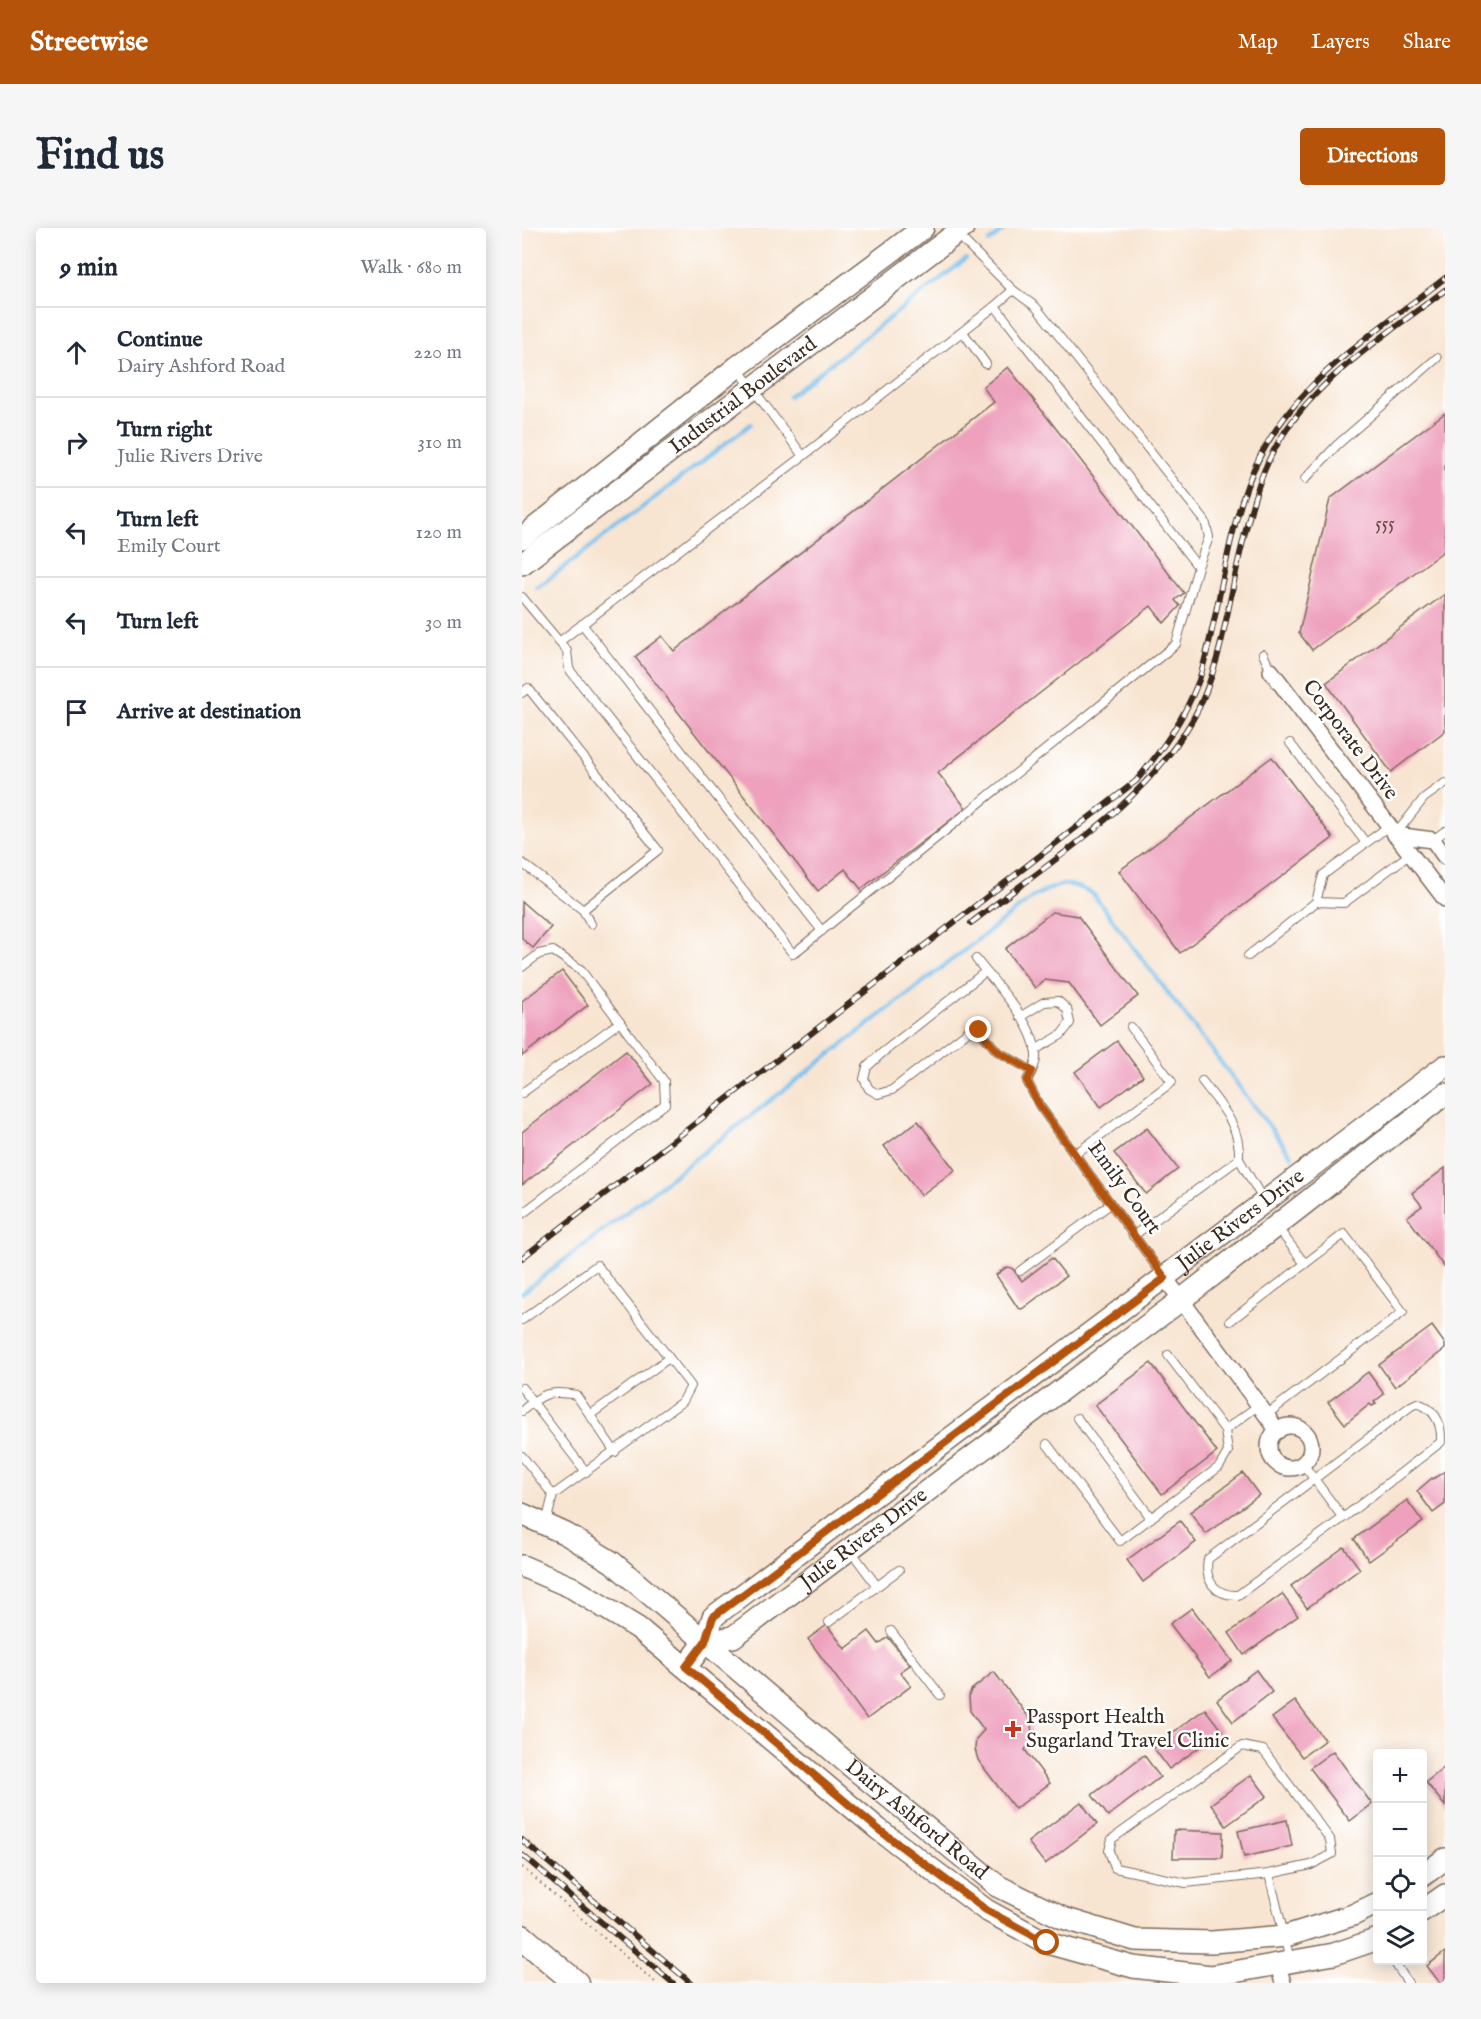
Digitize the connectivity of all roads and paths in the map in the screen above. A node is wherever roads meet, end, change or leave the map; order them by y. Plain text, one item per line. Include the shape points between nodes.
1 (923, 228) edge
2 (957, 230) edge
3 (1013, 290) junction
4 (995, 306) junction
5 (963, 332) junction
6 (1437, 358) dead end
7 (986, 364) dead end
8 (737, 368) junction
9 (753, 389) junction
10 (803, 456) junction
11 (1305, 479) dead end
12 (522, 538) edge
13 (522, 564) edge
14 (1198, 567) junction
15 (522, 597) edge
16 (582, 624) junction
17 (559, 642) junction
18 (1263, 654) dead end
19 (1271, 671) joint
20 (522, 693) edge
21 (1290, 743) dead end
22 (1445, 783) edge
23 (1392, 830) junction
24 (1439, 836) edge
25 (1366, 843) junction
26 (1410, 854) junction
27 (1445, 858) edge
28 (522, 863) edge
29 (1445, 899) edge
30 (1316, 902) junction
31 (583, 910) junction
32 (591, 924) dead end
33 (822, 931) junction
34 (1248, 956) dead end
35 (976, 959) dead end
36 (522, 968) edge
37 (986, 972) junction
38 (1020, 1017) junction
39 (620, 1022) junction
40 (1131, 1028) dead end
41 (1035, 1050) junction
42 (1445, 1066) edge
43 (1032, 1071) junction
44 (1202, 1081) dead end
45 (522, 1094) edge
46 (1445, 1094) edge
47 (1074, 1155) junction
48 (1239, 1159) junction
49 (1265, 1203) junction
50 (1109, 1205) junction
51 (522, 1214) edge
52 (1276, 1226) junction
53 (1133, 1236) junction
54 (1305, 1264) junction
55 (1020, 1271) dead end
56 (1165, 1278) junction
57 (1181, 1300) junction
58 (522, 1320) edge
59 (1230, 1321) dead end
60 (1168, 1355) dead end
61 (669, 1358) junction
62 (522, 1388) edge
63 (532, 1402) junction
64 (1262, 1410) junction
65 (522, 1411) edge
66 (590, 1414) junction
67 (1077, 1418) dead end
68 (974, 1420) junction
69 (1225, 1430) junction
70 (1278, 1431) junction
71 (991, 1441) junction
72 (1047, 1444) dead end
73 (615, 1452) junction
74 (522, 1455) edge
75 (1303, 1464) junction
76 (586, 1472) junction
77 (1314, 1479) junction
78 (553, 1496) junction
79 (522, 1514) edge
80 (1151, 1518) junction
81 (1343, 1518) junction
82 (545, 1525) junction
83 (849, 1549) junction
84 (522, 1566) edge
85 (899, 1570) dead end
86 (877, 1586) junction
87 (829, 1622) dead end
88 (891, 1631) dead end
89 (705, 1642) junction
90 (686, 1667) junction
91 (940, 1695) dead end
92 (1445, 1859) edge
93 (522, 1867) edge
94 (1427, 1872) edge
95 (1269, 1874) junction
96 (1445, 1895) edge
97 (1373, 1905) edge
98 (1427, 1908) edge
99 (1286, 1936) junction
100 (522, 1937) edge
101 (1373, 1940) edge
102 (1396, 1965) edge
103 (1284, 1970) edge
104 (576, 1983) edge
105 (656, 1983) edge
106 (1408, 1983) edge

1 - 8 street, Industrial Boulevard
2 - 3 lane
2 - 9 street, Industrial Boulevard
3 - 4 lane
3 - 14 lane via 1036,307 1204,522 1209,537
4 - 5 lane
4 - 14 lane
5 - 7 lane
5 - 10 lane
6 - 11 lane via 1337,445
8 - 9 lane
8 - 12 street, Industrial Boulevard
9 - 10 lane
9 - 13 street, Industrial Boulevard
10 - 16 lane
14 - 33 lane via 1176,644
15 - 17 lane
16 - 17 lane
16 - 33 lane
17 - 33 lane via 567,651 569,669 793,954
18 - 19 lane
19 - 23 street, Corporate Drive
20 - 31 lane via 528,688 658,850
21 - 25 lane
22 - 23 lane
23 - 24 street
23 - 25 lane
23 - 26 street, Corporate Drive
24 - 27 street
25 - 30 lane via 1323,875
26 - 29 street, Corporate Drive
26 - 30 lane via 1344,903
28 - 31 lane
30 - 34 lane
31 - 32 lane
35 - 37 lane
36 - 39 lane via 539,954 553,951 567,958
37 - 38 lane
37 - 43 lane via 882,1053 867,1067 864,1079 869,1089 878,1094 892,1090 968,1032 979,1030 997,1051
38 - 41 lane
38 - 41 lane via 1044,1002 1058,1001 1067,1009 1070,1023 1061,1035
39 - 45 lane
39 - 51 lane via 664,1081 665,1104
40 - 47 lane via 1172,1082
41 - 43 lane, Emily Court
42 - 49 street, Julie Rivers Drive
43 - 47 lane, Emily Court via 1027,1081
44 - 48 lane via 1238,1132
46 - 52 street, Julie Rivers Drive
47 - 50 lane, Emily Court
48 - 49 lane
48 - 53 lane
49 - 52 street
49 - 56 street, Julie Rivers Drive
50 - 53 lane, Emily Court
50 - 55 lane
52 - 54 lane
52 - 57 street, Julie Rivers Drive
53 - 56 lane, Emily Court
54 - 59 lane
54 - 64 lane via 1344,1234 1403,1312
56 - 57 street, Emily Court
56 - 68 street, Julie Rivers Drive
57 - 64 street, Emily Court
57 - 71 street, Julie Rivers Drive
58 - 61 lane via 597,1264
60 - 69 lane
61 - 66 lane
61 - 73 lane via 691,1386 684,1401
62 - 63 lane
63 - 65 lane
63 - 66 lane via 553,1390 576,1395
63 - 76 lane
64 - 69 lane
64 - 70 street, Emily Court
66 - 73 lane
67 - 80 lane
68 - 71 street
68 - 89 street, Julie Rivers Drive via 713,1617
69 - 80 lane via 1229,1441 1225,1461
70 - 75 street via 1270,1442 1276,1462 1289,1468
70 - 75 street via 1296,1427 1307,1434 1311,1447
71 - 83 street, Julie Rivers Drive
72 - 80 lane via 1120,1541
73 - 76 lane
74 - 78 lane
75 - 77 lane
76 - 78 lane
77 - 81 lane
77 - 81 lane via 1411,1406 1417,1403 1434,1413 1440,1423 1441,1442
77 - 81 lane via 1208,1559 1205,1573 1213,1587 1226,1596 1238,1595
78 - 82 lane
79 - 82 street, Dairy Ashford Road
82 - 89 street, Dairy Ashford Road via 612,1562
83 - 86 lane
83 - 89 street, Julie Rivers Drive via 733,1637
84 - 90 street, Dairy Ashford Road via 597,1601
85 - 86 lane
86 - 87 lane
88 - 91 lane
89 - 90 street, Julie Rivers Drive
89 - 99 street, Dairy Ashford Road via 998,1886 1063,1918 1135,1940 1212,1942
90 - 103 street, Dairy Ashford Road via 878,1829 986,1910 1047,1943 1133,1967 1210,1976
92 - 94 street
93 - 105 path
95 - 95 lane via 1311,1865 1332,1854 1330,1839 1263,1750 1242,1746 1112,1839 1109,1851 1115,1868 1186,1883
95 - 99 lane
96 - 98 street
97 - 99 street, Dairy Ashford Road
99 - 103 lane
100 - 104 main road
101 - 103 street, Dairy Ashford Road
102 - 106 lane

